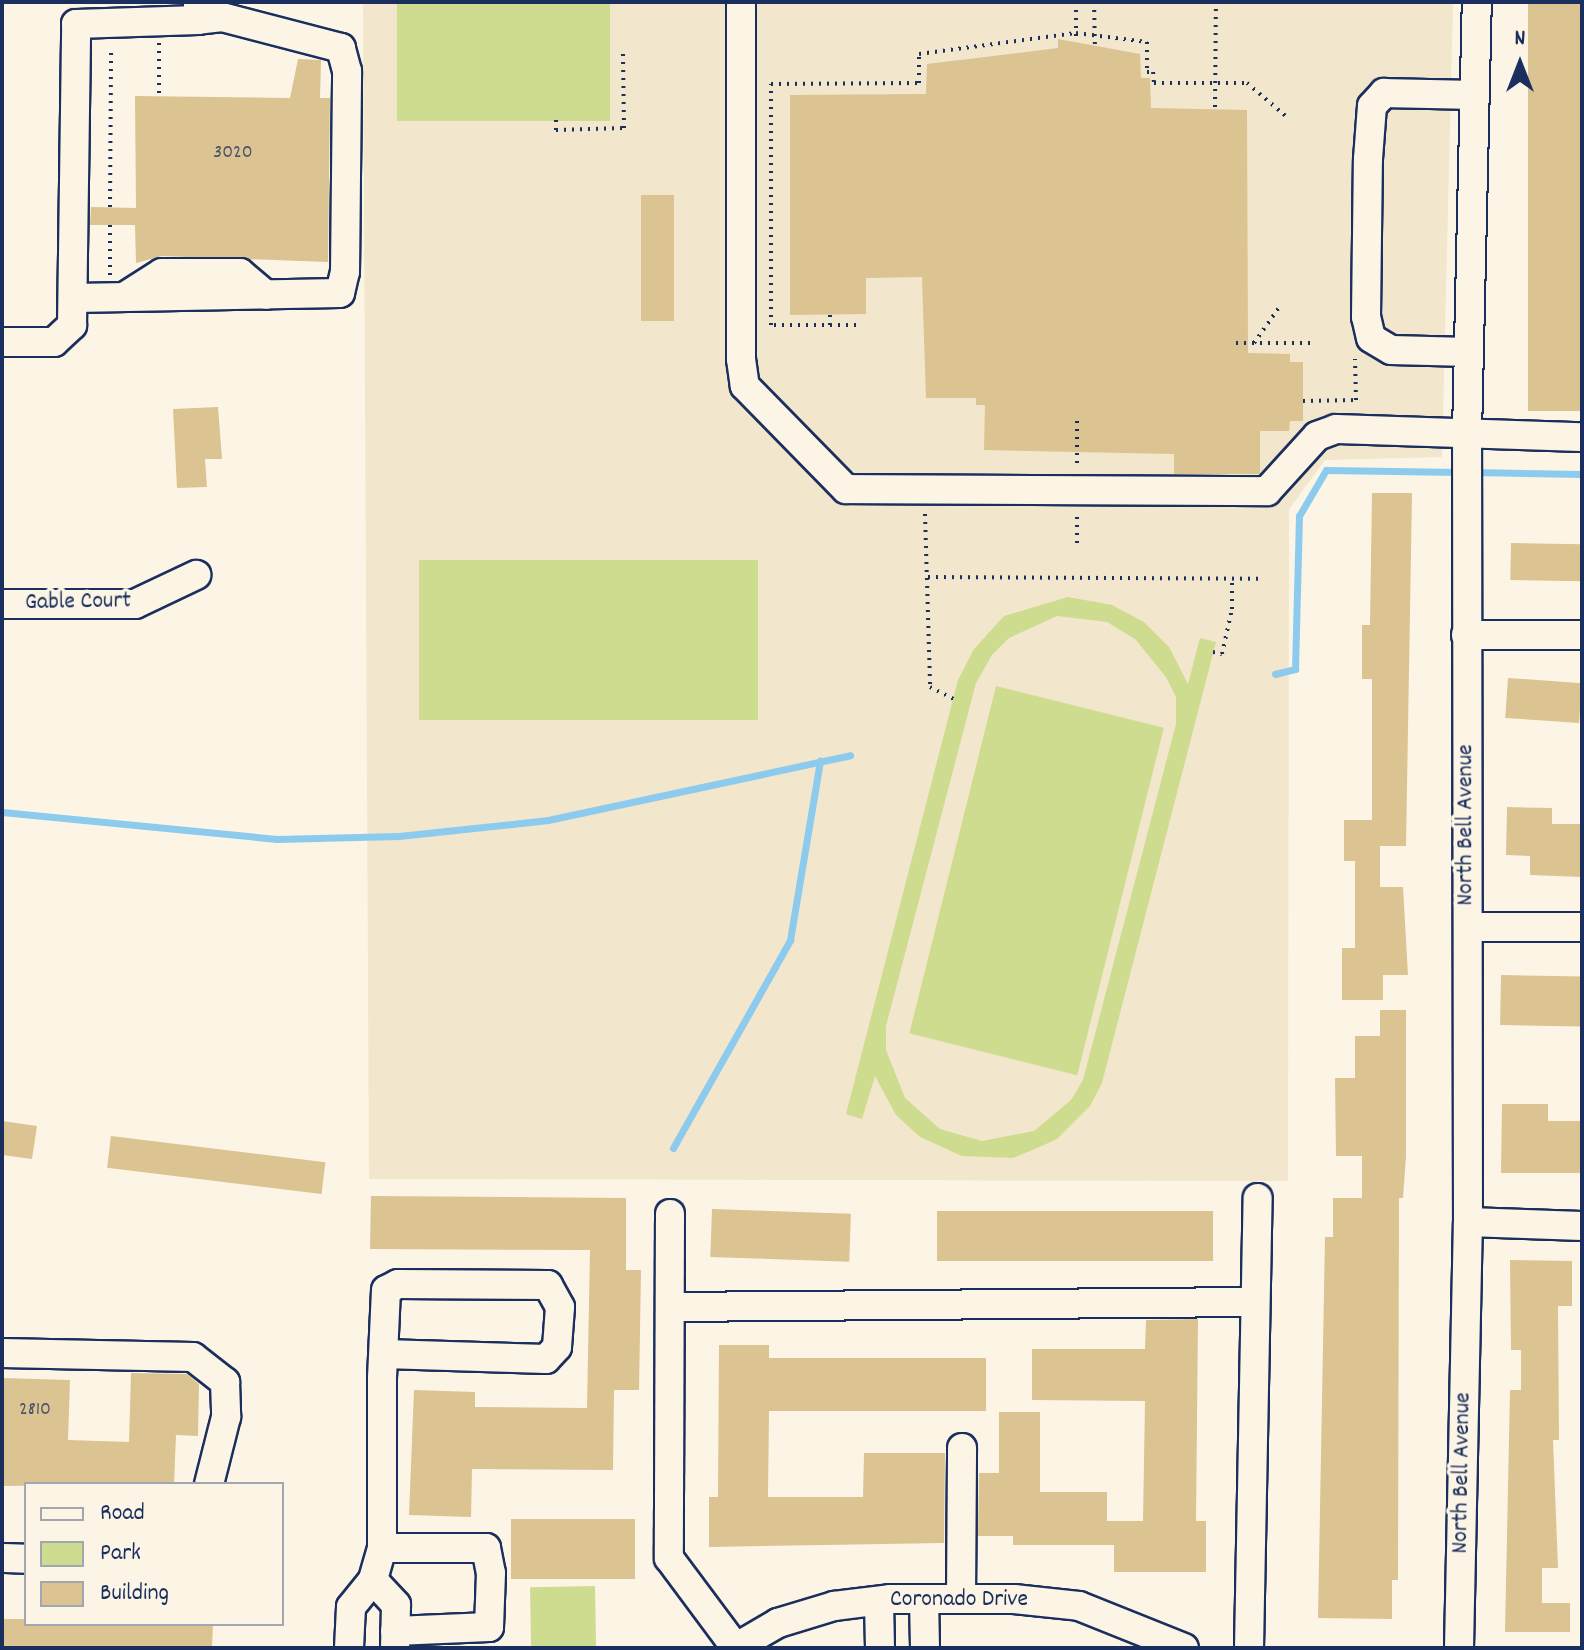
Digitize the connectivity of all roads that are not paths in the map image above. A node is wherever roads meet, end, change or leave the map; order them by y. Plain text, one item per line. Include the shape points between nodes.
1 (741, 2) edge
2 (1477, 2) edge
3 (198, 11) edge
4 (1474, 95) junction
5 (75, 298) junction
6 (2, 342) edge
7 (1469, 352) junction
8 (1467, 436) junction
9 (1582, 437) edge
10 (196, 575) dead end
11 (2, 604) edge
12 (1466, 635) junction
13 (1582, 635) edge
14 (1468, 927) junction
15 (1582, 927) edge
16 (1258, 1198) dead end
17 (670, 1214) dead end
18 (1468, 1222) junction
19 (1582, 1226) edge
20 (1255, 1302) junction
21 (670, 1307) junction
22 (2, 1353) edge
23 (384, 1354) junction
24 (962, 1448) dead end
25 (210, 1482) edge
26 (382, 1548) junction
27 (2, 1558) edge
28 (24, 1559) edge
29 (373, 1580) junction
30 (924, 1599) junction
31 (961, 1599) junction
32 (879, 1601) junction
33 (395, 1640) edge
34 (349, 1648) edge
35 (735, 1648) edge
36 (880, 1648) edge
37 (925, 1648) edge
38 (1184, 1648) edge
39 (1249, 1648) edge
40 (1459, 1648) edge

1 - 8 street via 745,386 846,489 1267,491 1317,436 1336,429
2 - 4 street, North Bell Avenue
3 - 5 street via 76,24
3 - 5 street via 341,48 347,71 345,272 340,293 117,289
4 - 7 street, North Bell Avenue
4 - 7 street via 1384,93 1372,106 1368,159 1366,317 1371,338 1391,350
5 - 6 street via 72,325 54,342
7 - 8 street, North Bell Avenue
8 - 9 street
8 - 12 street, North Bell Avenue
10 - 11 street, Gable Court via 135,604
12 - 13 street
12 - 14 street, North Bell Avenue
14 - 15 street
14 - 18 street, North Bell Avenue
16 - 20 street
17 - 21 street
18 - 19 street
18 - 40 street, North Bell Avenue
20 - 21 street
20 - 39 street
21 - 35 street via 669,1558
22 - 25 street via 193,1357 225,1382 226,1417
23 - 23 street via 386,1290 398,1284 548,1285 560,1307 557,1347 546,1359
23 - 26 street
24 - 31 street
26 - 29 street
26 - 33 street via 486,1548 491,1573 489,1627
27 - 28 street
29 - 33 street via 396,1605
29 - 34 street via 351,1607
30 - 31 street, Coronado Drive
30 - 32 street, Coronado Drive
30 - 37 street
31 - 38 street, Coronado Drive via 1079,1606
32 - 35 street, Coronado Drive via 834,1606 778,1623
32 - 36 street

